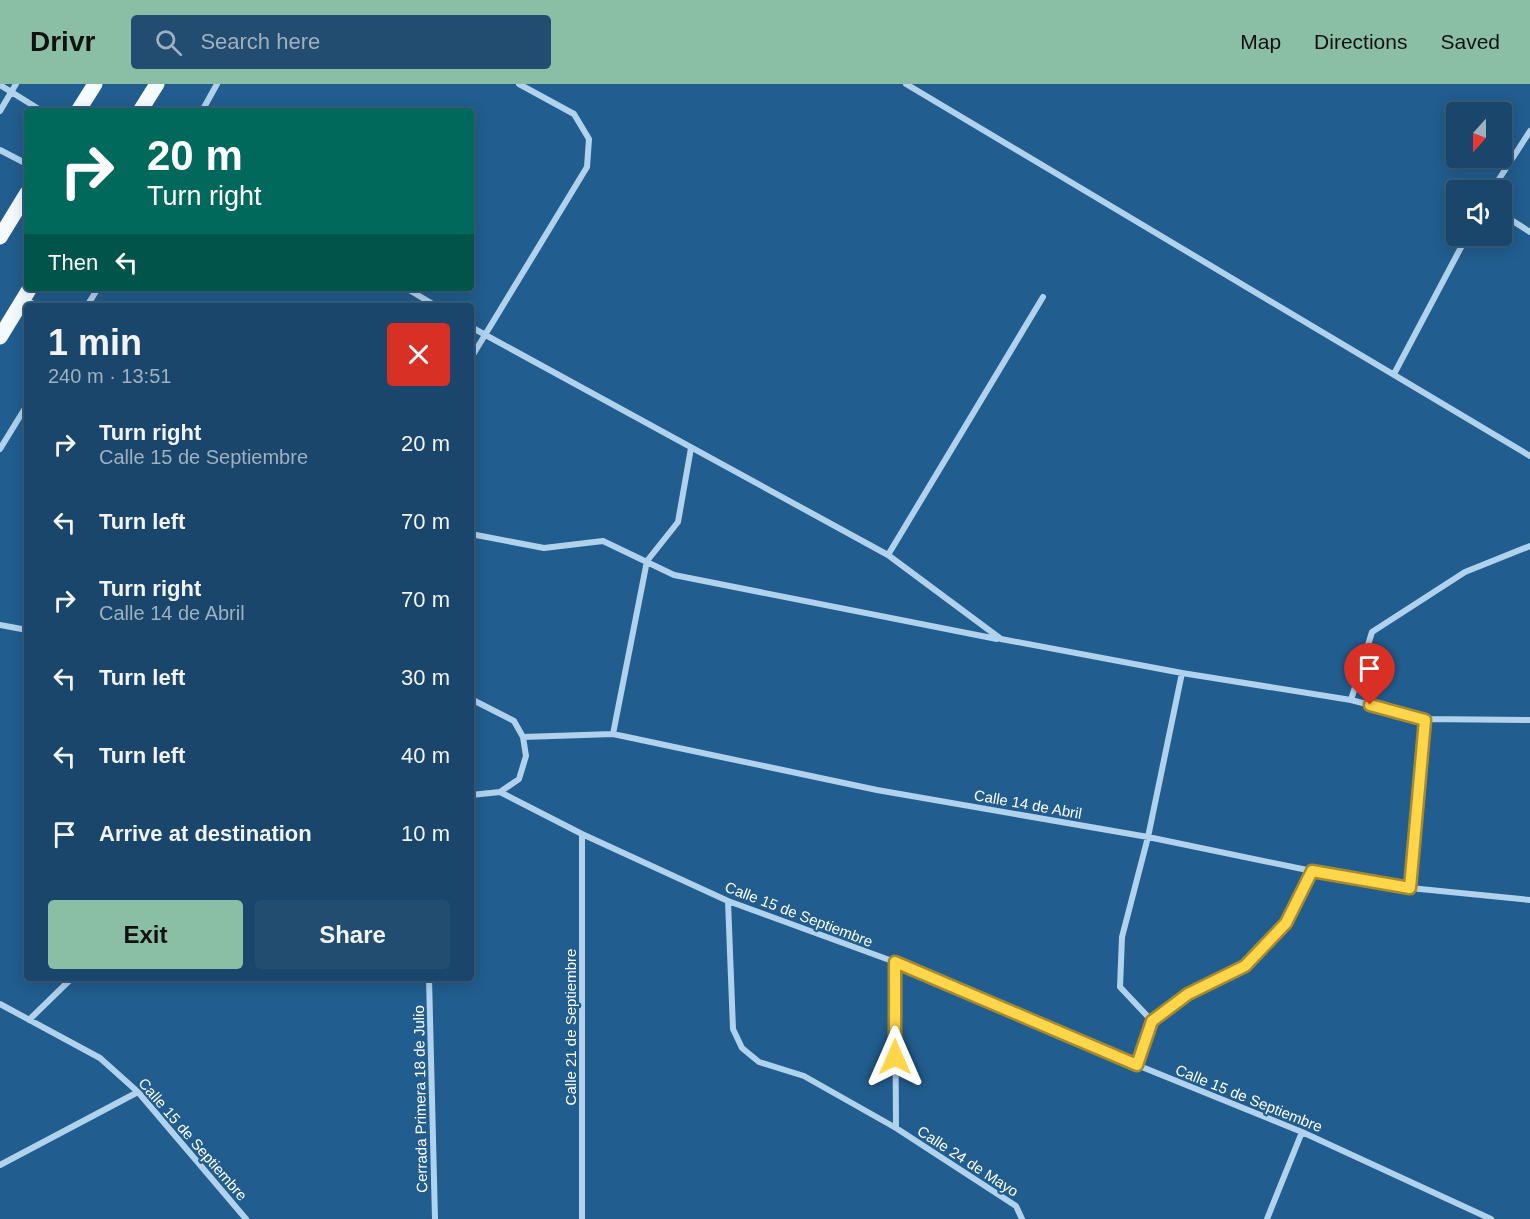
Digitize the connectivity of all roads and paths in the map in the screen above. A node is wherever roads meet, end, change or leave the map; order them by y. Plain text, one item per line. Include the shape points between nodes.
1 (16, 84) edge
2 (94, 84) edge
3 (157, 84) edge
4 (218, 84) edge
5 (519, 84) edge
6 (906, 84) edge
7 (0, 85) edge
8 (11, 92) junction
9 (37, 108) edge
10 (80, 108) edge
11 (142, 108) edge
12 (204, 108) edge
13 (0, 111) edge
14 (1530, 131) edge
15 (0, 150) edge
16 (24, 162) edge
17 (1498, 180) edge
18 (24, 198) edge
19 (1512, 220) edge
20 (1530, 232) edge
21 (0, 237) edge
22 (1462, 246) edge
23 (411, 291) edge
24 (1043, 297) dead end
25 (431, 303) edge
26 (24, 306) edge
27 (474, 329) edge
28 (484, 335) junction
29 (0, 337) edge
30 (474, 353) edge
31 (1394, 374) junction
32 (24, 410) edge
33 (691, 448) junction
34 (0, 449) edge
35 (1530, 456) edge
36 (474, 535) edge
37 (1530, 546) edge
38 (888, 555) junction
39 (647, 561) junction
40 (0, 625) edge
41 (24, 629) edge
42 (1001, 639) junction
43 (1182, 673) junction
44 (1351, 700) junction
45 (474, 701) edge
46 (1425, 720) junction
47 (1530, 720) edge
48 (613, 734) junction
49 (523, 737) junction
50 (500, 792) junction
51 (474, 795) edge
52 (582, 834) junction
53 (1148, 837) junction
54 (1312, 871) junction
55 (1410, 888) junction
56 (1530, 900) edge
57 (728, 901) junction
58 (895, 962) junction
59 (69, 981) edge
60 (429, 981) edge
61 (0, 1004) edge
62 (29, 1020) junction
63 (1152, 1021) junction
64 (1137, 1065) junction
65 (138, 1092) junction
66 (896, 1128) junction
67 (1302, 1132) junction
68 (0, 1165) edge
69 (246, 1219) edge
70 (435, 1219) edge
71 (582, 1219) edge
72 (1022, 1219) edge
73 (1267, 1219) edge
74 (1491, 1219) edge

1 - 8 street
2 - 10 main road
3 - 11 main road
4 - 12 street
5 - 28 street via 574,114 589,140 586,167
6 - 31 street
7 - 8 street
8 - 9 street
8 - 13 street
14 - 17 street
15 - 16 street
18 - 21 main road
19 - 20 street
22 - 31 street
23 - 25 street
24 - 38 street
26 - 29 main road
27 - 28 street
28 - 30 street
28 - 33 street
31 - 35 street
32 - 34 street
33 - 38 street
33 - 39 street via 678,522
36 - 39 street via 544,548 603,541
37 - 44 street via 1465,572 1372,632
38 - 42 street
39 - 42 street via 674,575
39 - 48 street
40 - 41 street
42 - 43 street
43 - 44 street
43 - 53 street
44 - 46 street
45 - 49 street via 514,721
46 - 47 street
46 - 55 street
48 - 49 street, Calle 14 de Abril
48 - 53 street, Calle 14 de Abril via 877,790
49 - 50 street via 526,756 519,778
50 - 51 street
50 - 52 street, Calle 15 de Septiembre
52 - 57 street, Calle 15 de Septiembre
52 - 71 street, Calle 21 de Septiembre
53 - 54 street, Calle 14 de Abril
53 - 63 street via 1122,938 1120,987
54 - 55 street, Calle 14 de Abril
54 - 63 street via 1286,923 1245,966 1188,994
55 - 56 street, Calle 14 de Abril
57 - 58 street, Calle 15 de Septiembre
57 - 66 street, Calle 24 de Mayo via 733,1029 742,1048 759,1062 804,1076
58 - 64 street, Calle 15 de Septiembre
58 - 66 street, Calle 24 de Mayo
59 - 62 street
60 - 70 street, Cerrada Primera 18 de Julio
61 - 62 street, Calle 15 de Septiembre
62 - 65 street, Calle 15 de Septiembre via 100,1058
63 - 64 street
64 - 67 street, Calle 15 de Septiembre
65 - 68 street
65 - 69 street, Calle 15 de Septiembre
66 - 72 street, Calle 24 de Mayo via 1016,1206
67 - 73 street
67 - 74 street, Calle 15 de Septiembre

